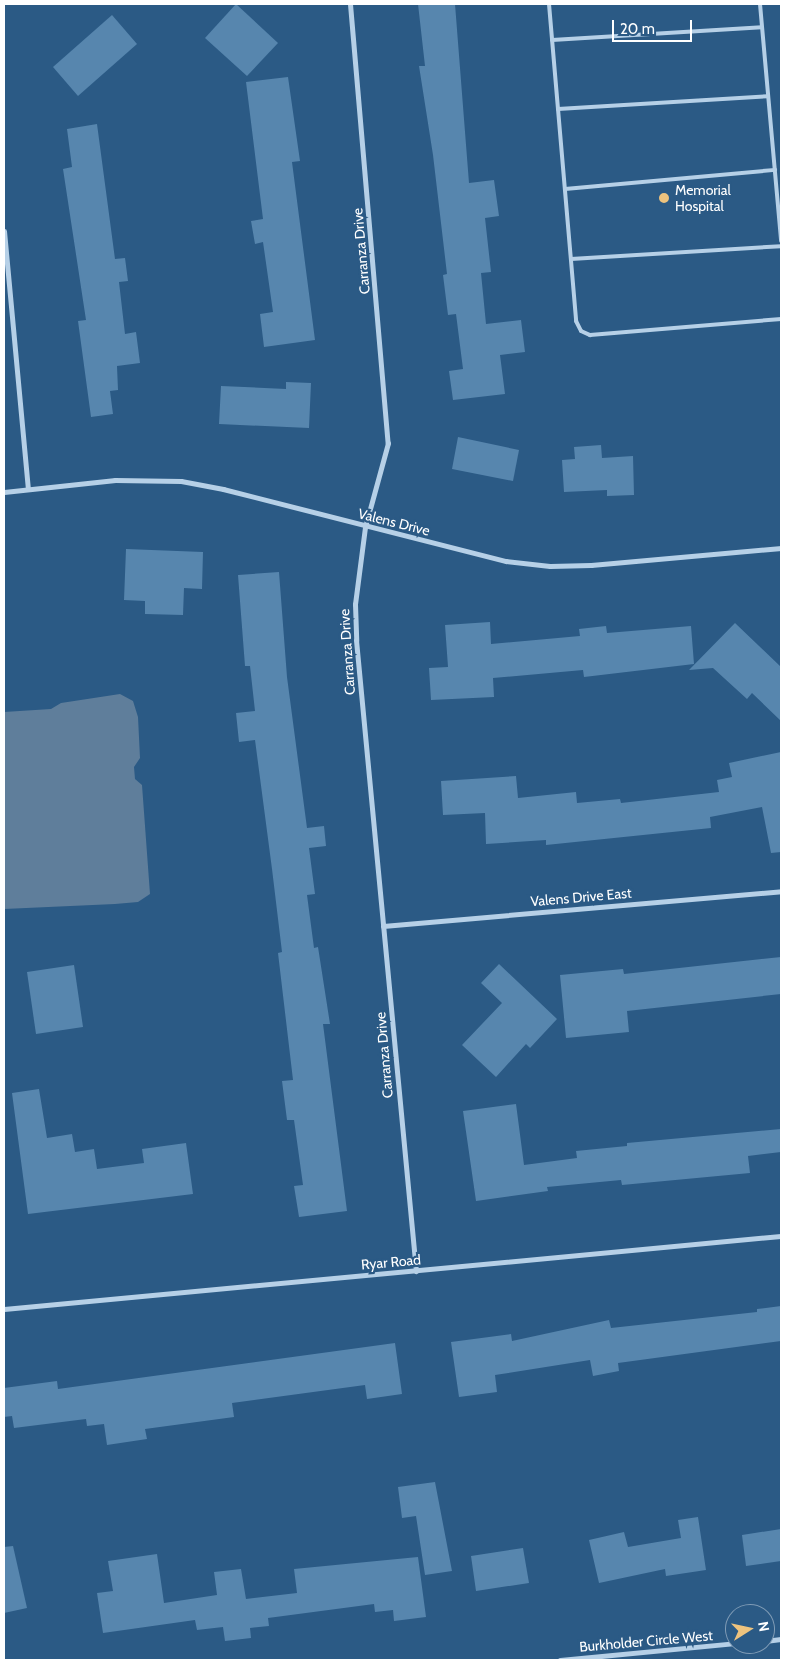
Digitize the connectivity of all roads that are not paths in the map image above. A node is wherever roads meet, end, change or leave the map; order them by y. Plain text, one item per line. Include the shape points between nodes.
1 (350, 4) edge
2 (549, 4) edge
3 (760, 4) edge
4 (762, 27) junction
5 (552, 40) junction
6 (768, 96) junction
7 (558, 109) junction
8 (775, 170) junction
9 (565, 189) junction
10 (4, 231) edge
11 (781, 241) edge
12 (781, 246) edge
13 (571, 259) junction
14 (781, 319) edge
15 (28, 489) junction
16 (4, 492) edge
17 (365, 527) junction
18 (781, 548) edge
19 (781, 890) edge
20 (384, 926) junction
21 (781, 1236) edge
22 (416, 1270) junction
23 (4, 1309) edge
24 (725, 1644) edge
25 (560, 1660) edge

1 - 17 street, Carranza Drive via 388,443
2 - 5 lane
3 - 4 lane
4 - 5 lane
4 - 6 lane
5 - 7 lane
6 - 7 lane
6 - 8 lane
7 - 9 lane
8 - 9 lane
8 - 11 lane
9 - 13 lane
10 - 15 street
12 - 13 lane
13 - 14 lane via 576,320 581,331 590,335
15 - 16 street, Valens Drive
15 - 17 street, Valens Drive via 115,480 182,481
17 - 18 street, Valens Drive via 506,561 550,566
17 - 20 street, Carranza Drive via 355,604 356,640
19 - 20 street, Valens Drive East
20 - 22 street, Carranza Drive
21 - 22 street, Ryar Road
22 - 23 street, Ryar Road
24 - 25 street, Burkholder Circle West

